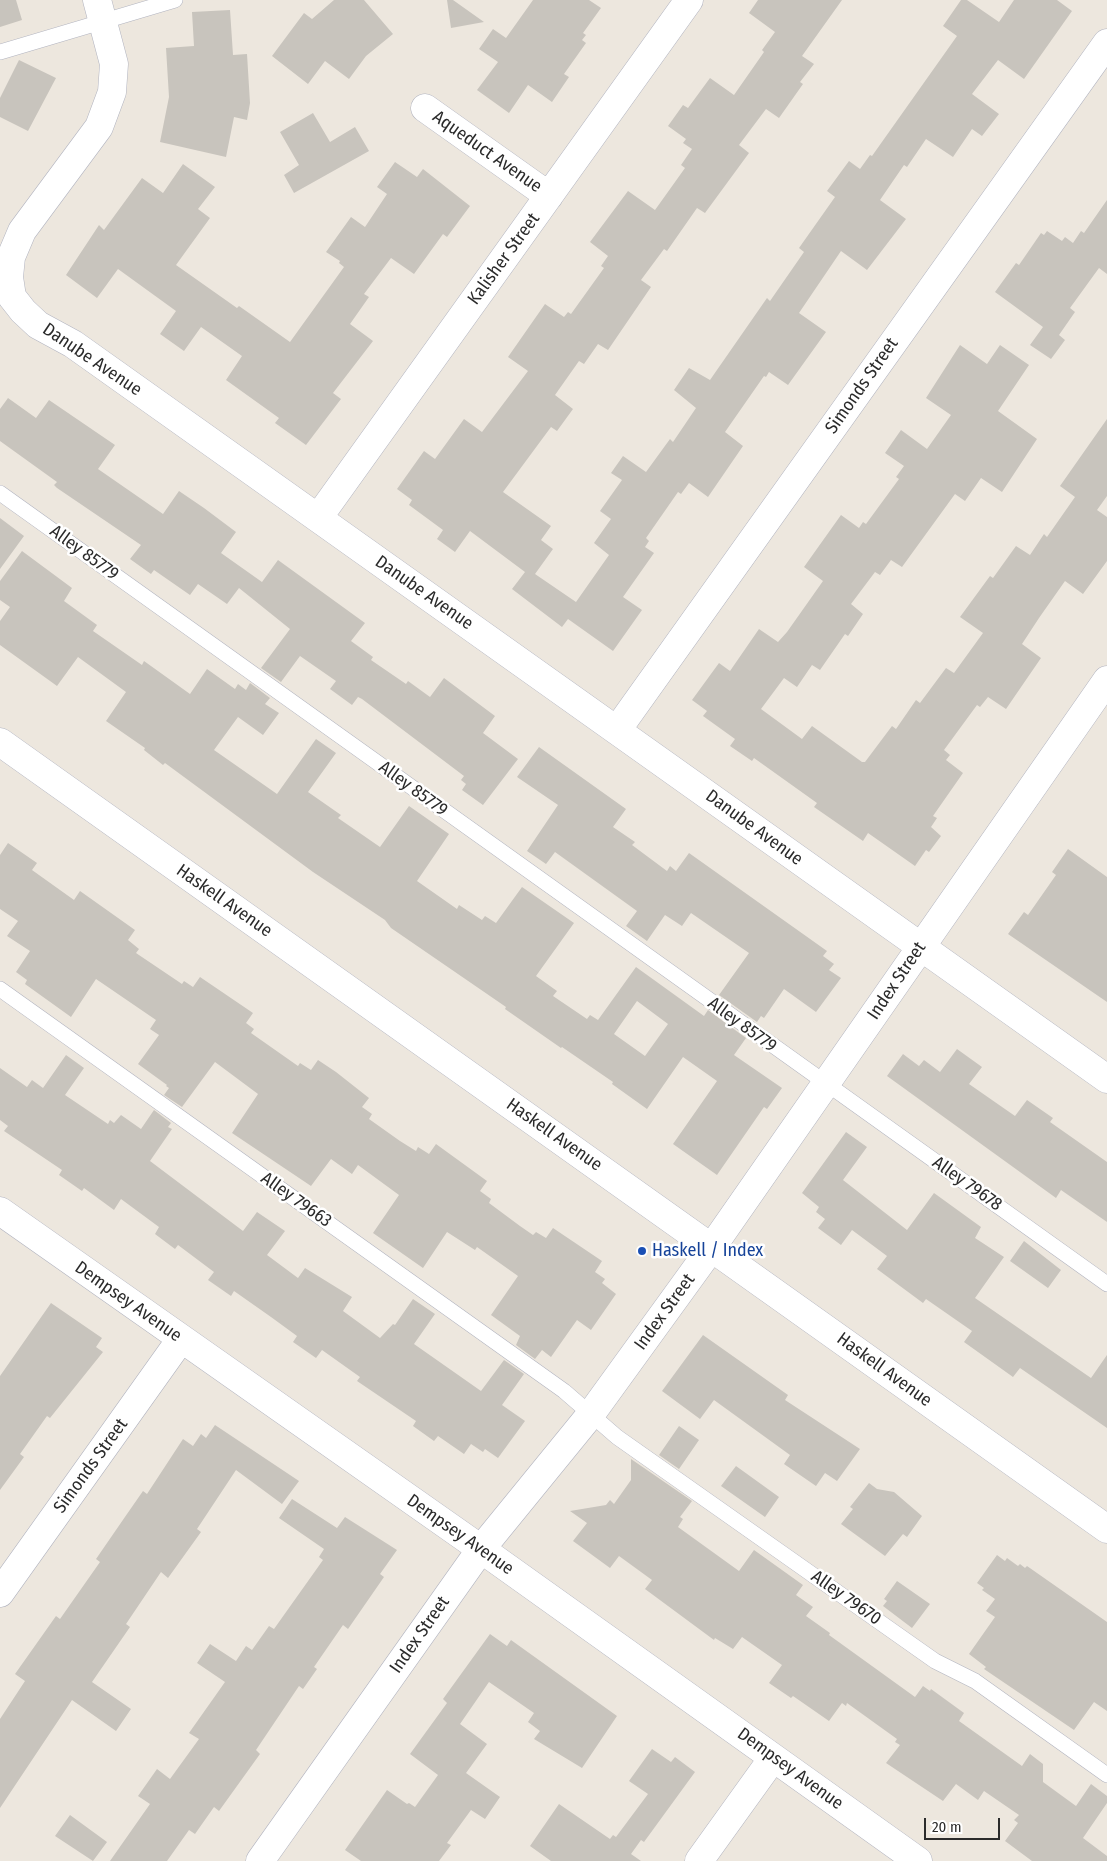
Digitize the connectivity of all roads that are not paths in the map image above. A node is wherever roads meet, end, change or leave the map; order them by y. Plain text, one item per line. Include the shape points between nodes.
1 (175, 0) edge
2 (689, 0) edge
3 (100, 11) edge
4 (1107, 43) edge
5 (0, 52) edge
6 (425, 108) dead end
7 (549, 196) junction
8 (0, 494) edge
9 (318, 518) junction
10 (1107, 680) edge
11 (618, 730) junction
12 (0, 742) edge
13 (920, 947) junction
14 (0, 989) edge
15 (1107, 1079) edge
16 (826, 1084) junction
17 (0, 1210) edge
18 (712, 1247) junction
19 (1107, 1284) edge
20 (181, 1339) junction
21 (591, 1414) junction
22 (1107, 1529) edge
23 (481, 1549) junction
24 (0, 1593) edge
25 (773, 1758) junction
26 (1107, 1775) edge
27 (260, 1861) edge
28 (699, 1861) edge
29 (918, 1861) edge

1 - 3 lane
2 - 7 street, Kalisher Street
3 - 5 lane
3 - 9 street, Danube Avenue via 114,64 112,92 99,127 22,231 11,257 12,297 38,325 73,344
4 - 11 street, Simonds Street
6 - 7 street, Aqueduct Avenue
7 - 9 street, Kalisher Street
8 - 16 lane, Alley 85779
9 - 11 street, Danube Avenue
10 - 13 street, Index Street
11 - 13 street, Danube Avenue
12 - 18 street, Haskell Avenue
13 - 15 street, Danube Avenue
13 - 16 street, Index Street
14 - 21 lane, Alley 79663 via 564,1391
16 - 18 street, Index Street
16 - 19 lane, Alley 79678
17 - 20 street, Dempsey Avenue
18 - 21 street, Index Street
18 - 22 street, Haskell Avenue
20 - 23 street, Dempsey Avenue
20 - 24 street, Simonds Street
21 - 23 street, Index Street
21 - 26 lane, Alley 79670 via 617,1437 935,1661 975,1681
23 - 25 street, Dempsey Avenue
23 - 27 street, Index Street
25 - 28 street
25 - 29 street, Dempsey Avenue

